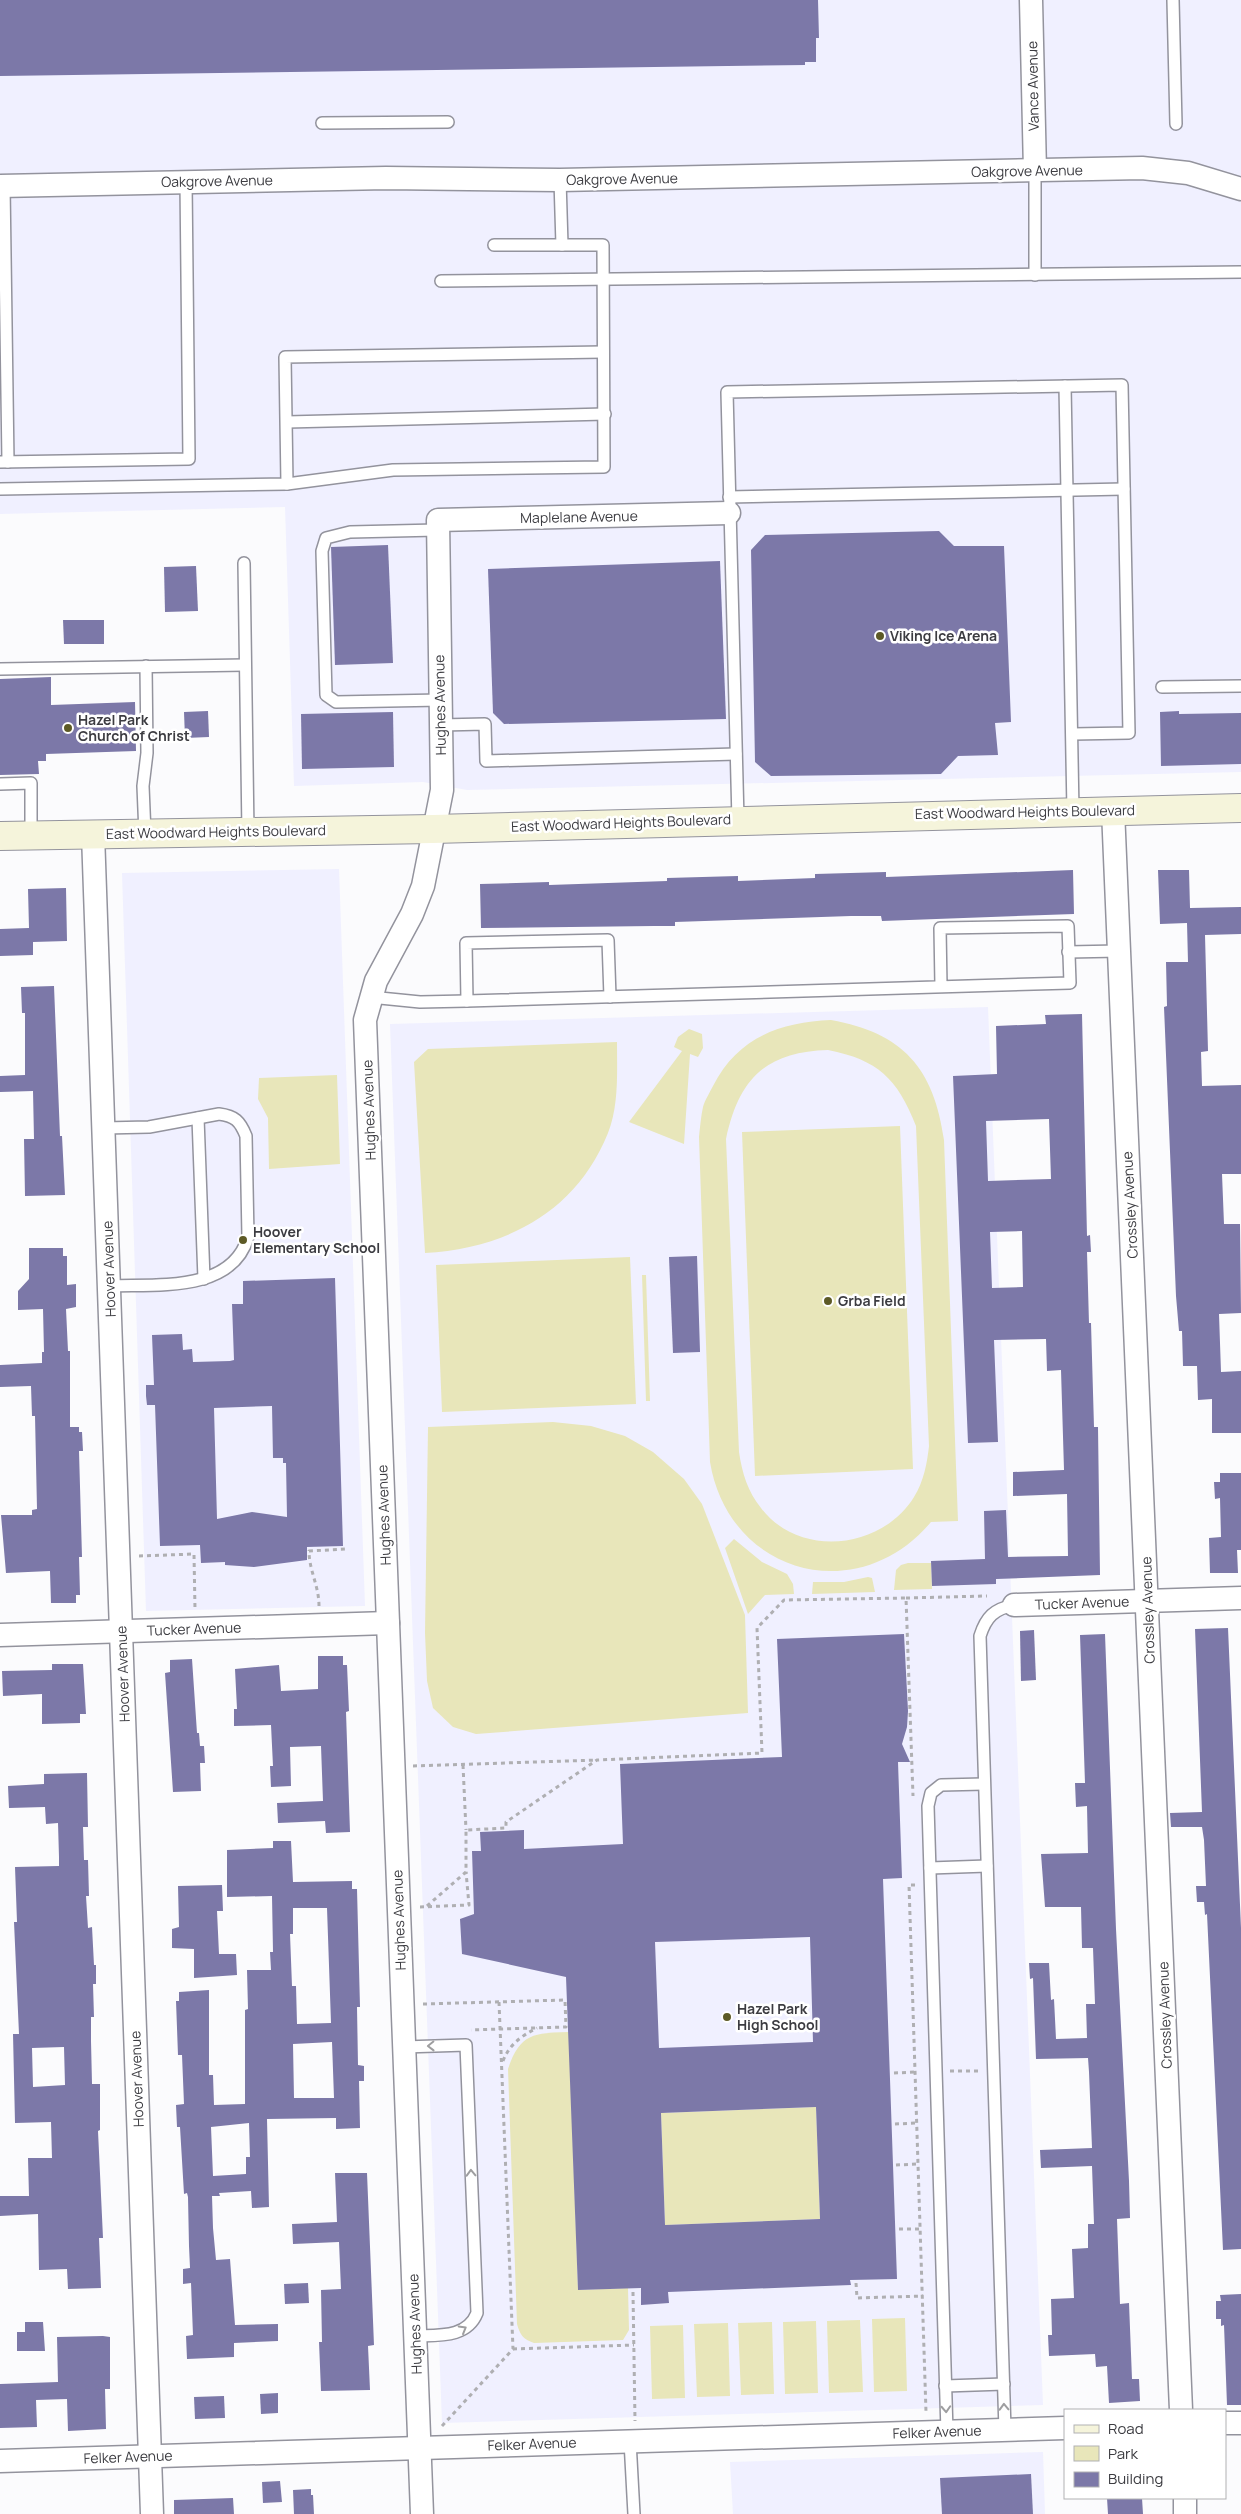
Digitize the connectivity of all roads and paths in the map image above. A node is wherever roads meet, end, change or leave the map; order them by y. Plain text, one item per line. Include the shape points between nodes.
1 (1031, 0) edge
2 (1173, 0) edge
3 (448, 122) dead end
4 (322, 123) dead end
5 (1176, 124) dead end
6 (1035, 171) junction
7 (560, 180) junction
8 (186, 182) junction
9 (2, 186) edge
10 (1241, 189) edge
11 (494, 245) dead end
12 (562, 245) junction
13 (1241, 272) edge
14 (1035, 275) junction
15 (603, 280) junction
16 (441, 281) dead end
17 (604, 352) junction
18 (1065, 386) junction
19 (605, 414) junction
20 (287, 422) junction
21 (4, 462) edge
22 (287, 484) junction
23 (0, 489) edge
24 (1124, 489) junction
25 (1066, 490) junction
26 (729, 505) junction
27 (437, 530) junction
28 (244, 563) dead end
29 (245, 664) junction
30 (146, 666) junction
31 (0, 669) edge
32 (1241, 686) edge
33 (1162, 688) dead end
34 (441, 700) junction
35 (441, 725) junction
36 (1073, 734) junction
37 (736, 754) junction
38 (0, 784) edge
39 (1241, 808) edge
40 (1114, 810) junction
41 (1073, 811) junction
42 (738, 820) junction
43 (433, 829) junction
44 (248, 832) junction
45 (93, 834) junction
46 (145, 834) junction
47 (31, 835) junction
48 (0, 836) edge
49 (1119, 951) junction
50 (1068, 952) junction
51 (941, 986) junction
52 (370, 997) junction
53 (610, 997) junction
54 (467, 1001) junction
55 (198, 1118) junction
56 (104, 1128) junction
57 (204, 1279) junction
58 (110, 1286) junction
59 (347, 1549) dead end
60 (139, 1556) dead end
61 (987, 1596) dead end
62 (906, 1598) junction
63 (1241, 1598) edge
64 (1148, 1600) junction
65 (1014, 1605) joint
66 (319, 1611) dead end
67 (195, 1616) dead end
68 (388, 1622) junction
69 (122, 1632) junction
70 (0, 1635) edge
71 (597, 1760) junction
72 (463, 1765) junction
73 (393, 1767) junction
74 (984, 1784) junction
75 (913, 1799) dead end
76 (466, 1830) junction
77 (987, 1866) junction
78 (930, 1868) junction
79 (466, 1872) junction
80 (915, 1876) dead end
81 (427, 1906) junction
82 (420, 1907) dead end
83 (500, 2002) junction
84 (423, 2004) dead end
85 (538, 2028) junction
86 (500, 2029) junction
87 (462, 2030) dead end
88 (404, 2047) junction
89 (502, 2064) junction
90 (917, 2123) junction
91 (895, 2124) dead end
92 (918, 2164) junction
93 (896, 2165) dead end
94 (899, 2229) dead end
95 (920, 2229) junction
96 (856, 2283) dead end
97 (633, 2292) dead end
98 (923, 2296) junction
99 (415, 2336) junction
100 (634, 2345) junction
101 (513, 2349) junction
102 (1004, 2384) junction
103 (945, 2386) junction
104 (1181, 2409) edge
105 (926, 2413) dead end
106 (1226, 2423) edge
107 (1241, 2423) edge
108 (439, 2428) dead end
109 (1064, 2428) edge
110 (1006, 2430) junction
111 (632, 2432) junction
112 (947, 2432) junction
113 (419, 2448) junction
114 (150, 2456) junction
115 (0, 2461) edge
116 (1185, 2499) edge
117 (152, 2514) edge
118 (422, 2514) edge
119 (634, 2514) edge
120 (1185, 2514) edge

1 - 6 street, Vance Avenue
2 - 5 lane
3 - 4 lane
6 - 7 street, Oakgrove Avenue
6 - 10 street, Oakgrove Avenue via 1164,169
6 - 14 lane
7 - 8 street, Oakgrove Avenue via 386,178
7 - 12 lane
8 - 9 street, Oakgrove Avenue
8 - 21 lane via 189,459
9 - 21 lane
11 - 12 lane
12 - 15 lane via 603,245
13 - 14 lane
14 - 15 lane
15 - 16 lane
15 - 17 lane
17 - 19 lane
17 - 20 lane via 285,357
18 - 24 lane via 1122,385
18 - 25 lane
18 - 26 lane via 727,392
19 - 20 lane
19 - 22 lane via 604,467 393,470
20 - 22 lane
22 - 23 lane
24 - 25 lane
24 - 36 lane via 1129,733
25 - 26 lane
25 - 36 lane
26 - 27 street, Maplelane Avenue via 438,520
26 - 37 lane
27 - 34 street, Hughes Avenue
27 - 34 lane via 350,532 326,538 322,551 326,695 336,702
28 - 29 lane
29 - 30 lane
29 - 44 lane
30 - 31 lane
30 - 46 lane
32 - 33 lane
34 - 35 street, Hughes Avenue
35 - 37 lane via 485,724 486,761
35 - 43 street, Hughes Avenue via 442,790
36 - 41 lane
37 - 42 lane
38 - 47 lane via 31,783
39 - 40 street, East Woodward Heights Boulevard
40 - 41 street, East Woodward Heights Boulevard
40 - 49 street, Crossley Avenue
41 - 42 street, East Woodward Heights Boulevard
42 - 43 street, East Woodward Heights Boulevard
43 - 44 street, East Woodward Heights Boulevard
43 - 52 street, Hughes Avenue via 423,886
44 - 46 street, East Woodward Heights Boulevard
45 - 46 street, East Woodward Heights Boulevard
45 - 47 street, East Woodward Heights Boulevard
45 - 56 street, Hoover Avenue
47 - 48 street, East Woodward Heights Boulevard
49 - 50 lane
49 - 64 street, Crossley Avenue
50 - 51 lane via 1070,983
50 - 51 lane via 1068,926 940,928
51 - 53 lane
52 - 54 lane via 420,1002
52 - 68 street, Hughes Avenue via 365,1020
53 - 54 lane
53 - 54 lane via 608,940 466,944
55 - 56 lane via 149,1127
55 - 57 lane
55 - 57 lane via 219,1114 230,1116 240,1122 246,1136 248,1237 244,1251 233,1265
56 - 58 street, Hoover Avenue
57 - 58 lane
58 - 69 street, Hoover Avenue
59 - 66 path via 309,1551 309,1563 319,1594
60 - 67 path via 194,1554
61 - 62 path
62 - 71 path via 784,1600 757,1628 762,1753
62 - 75 path
63 - 64 street, Tucker Avenue
64 - 65 street, Tucker Avenue
64 - 104 street, Crossley Avenue
65 - 74 lane via 994,1612 984,1622 980,1636
68 - 69 street, Tucker Avenue
68 - 73 street, Hughes Avenue
69 - 70 street, Tucker Avenue
69 - 114 street, Hoover Avenue
71 - 72 path
71 - 76 path via 506,1822 506,1828
72 - 73 path
72 - 76 path
73 - 88 street, Hughes Avenue
74 - 77 lane
74 - 78 lane via 941,1785 931,1793 928,1806
76 - 79 path
77 - 78 lane
77 - 102 lane
78 - 103 lane
79 - 81 path
79 - 81 path via 469,1905
80 - 90 path via 915,1886 909,1885
81 - 82 path
83 - 84 path
83 - 85 path via 565,2000 566,2027
83 - 86 path
85 - 86 path
85 - 89 path via 514,2042
86 - 87 path
86 - 89 path
88 - 99 street, Hughes Avenue
99 -> 88 lane via 456,2333 467,2328 476,2313 466,2045
89 - 101 path
90 - 91 path
90 - 92 path
92 - 93 path
92 - 95 path
94 - 95 path
95 - 98 path
96 - 98 path via 857,2298
97 - 100 path
98 - 105 path
99 - 113 street, Hughes Avenue
100 - 101 path
100 - 111 path
101 - 108 path
102 - 103 lane
110 -> 102 lane
103 -> 112 lane
106 - 107 street
109 - 110 street, Felker Avenue
110 - 112 street, Felker Avenue
111 - 112 street, Felker Avenue
111 - 113 street, Felker Avenue
111 - 119 lane
113 - 114 street, Felker Avenue
113 - 118 street, Hughes Avenue
114 - 115 street, Felker Avenue
114 - 117 street, Hoover Avenue
116 - 120 street

